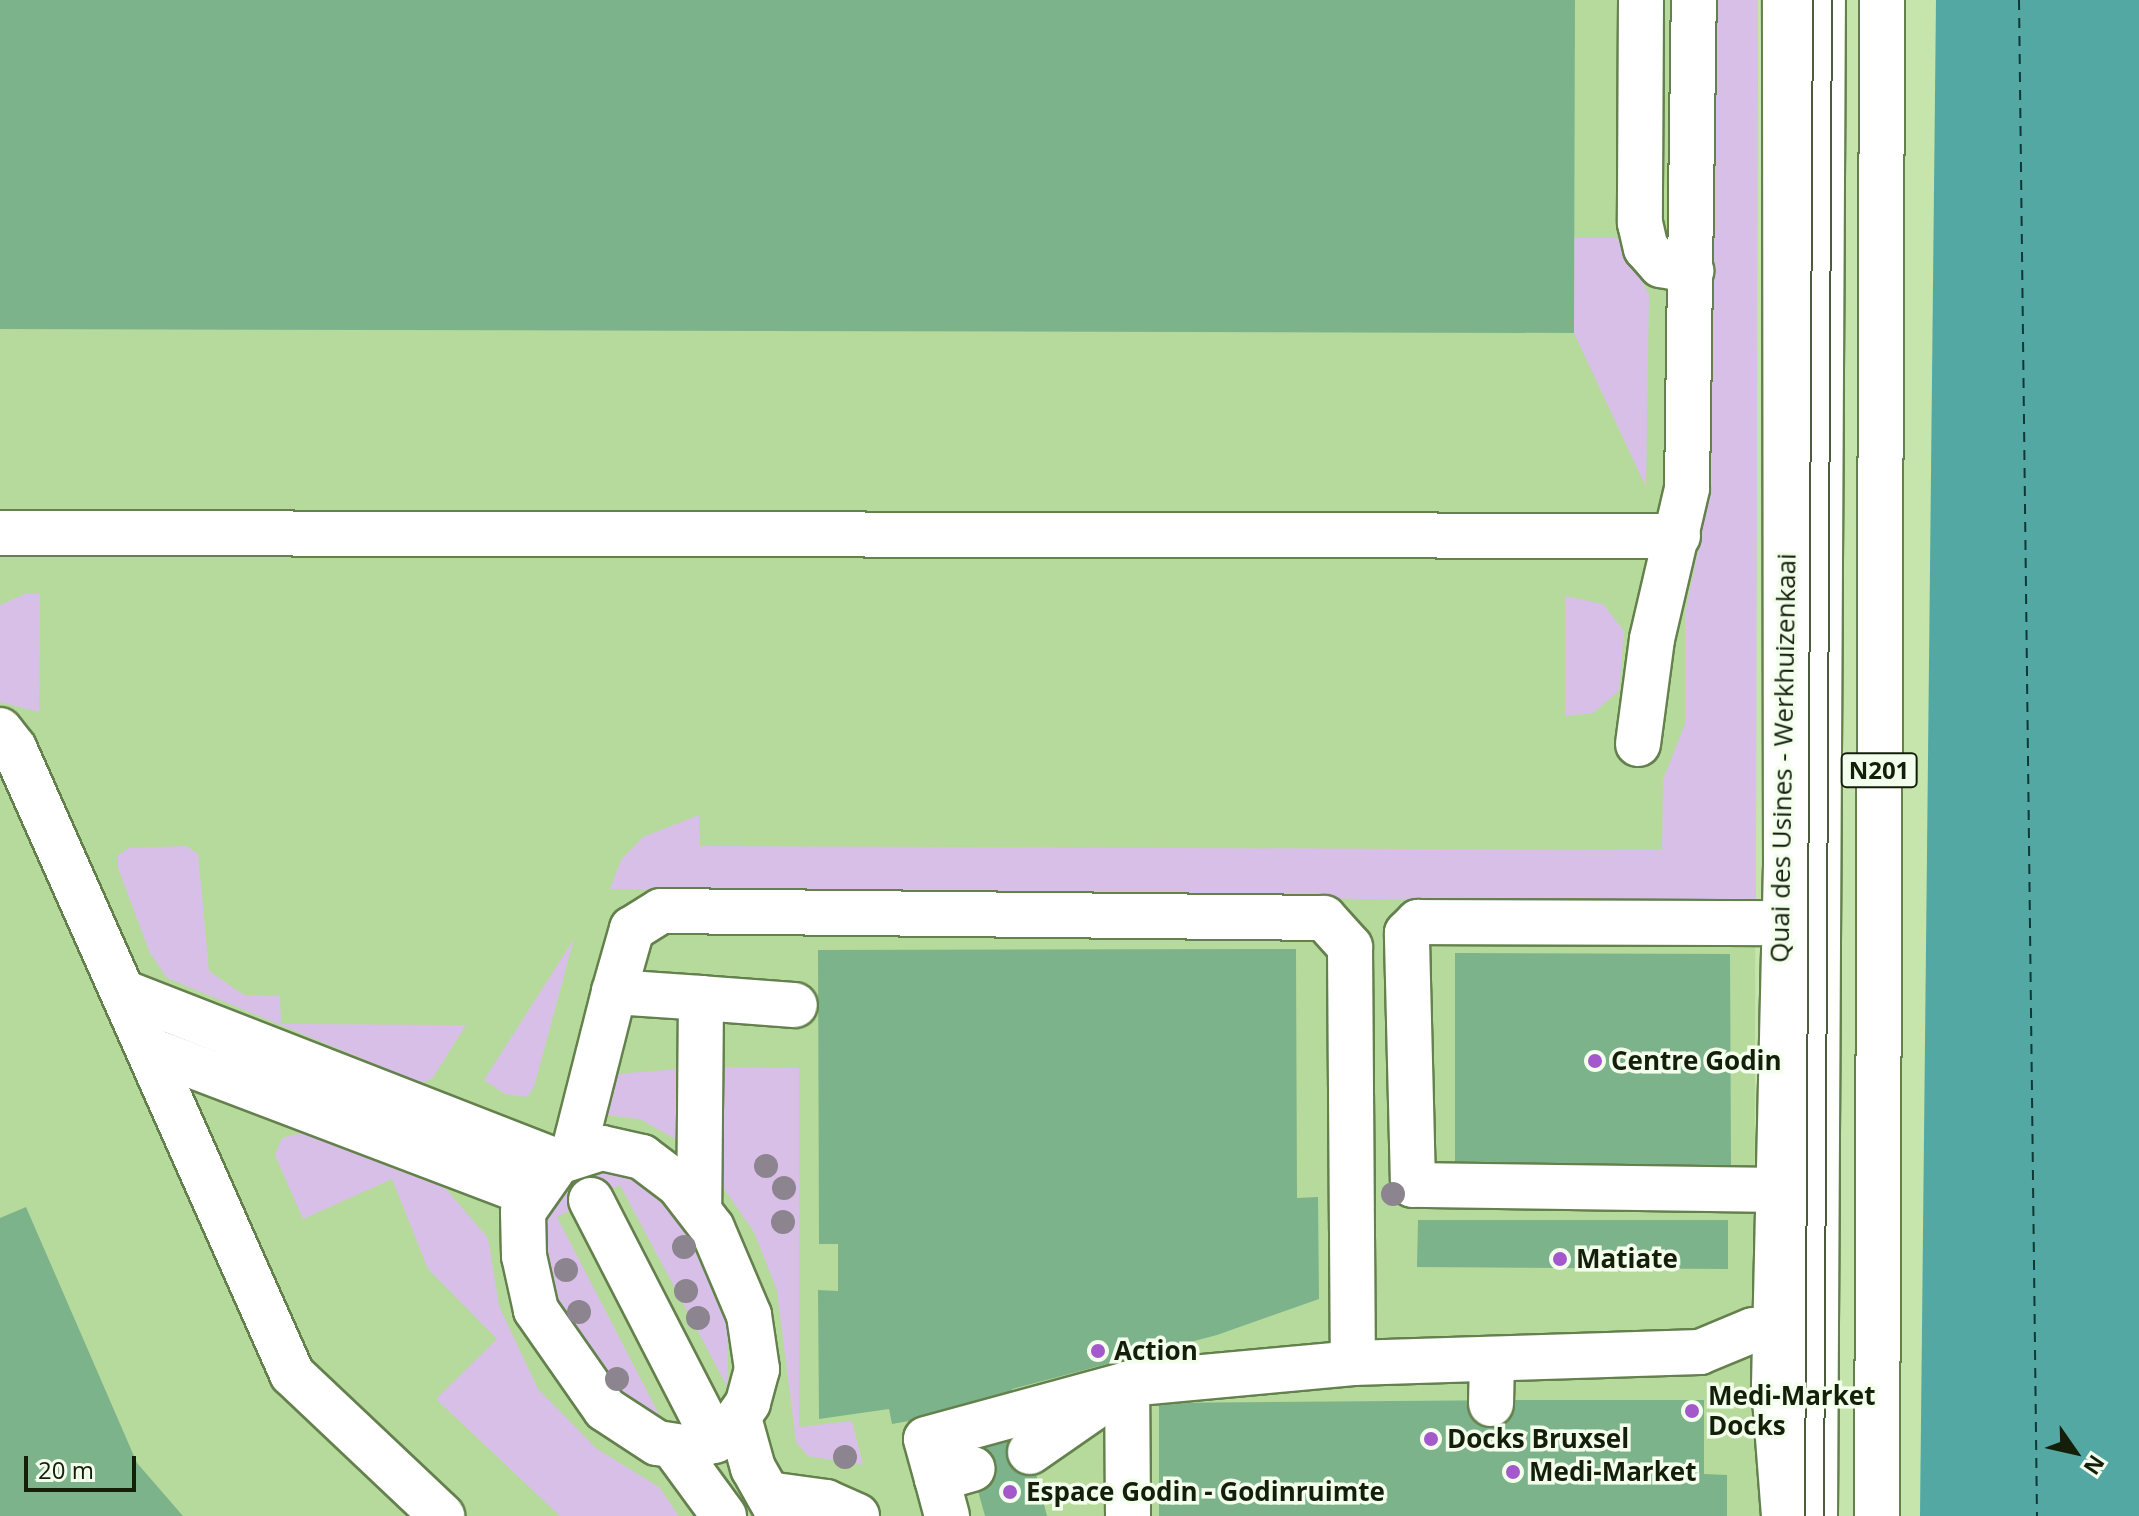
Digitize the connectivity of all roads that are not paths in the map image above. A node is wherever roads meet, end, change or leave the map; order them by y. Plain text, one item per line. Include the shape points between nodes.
1 (1641, 0) edge
2 (1694, 0) edge
3 (1785, 0) edge
4 (1823, 0) edge
5 (1882, 0) edge
6 (1691, 271) junction
7 (0, 533) edge
8 (1678, 536) junction
9 (0, 730) edge
10 (1638, 744) dead end
11 (1783, 923) junction
12 (123, 992) junction
13 (614, 992) junction
14 (701, 998) junction
15 (795, 1005) dead end
16 (148, 1049) junction
17 (554, 1170) junction
18 (1776, 1190) junction
19 (591, 1200) dead end
20 (699, 1208) junction
21 (1775, 1330) junction
22 (1492, 1359) junction
23 (1353, 1363) junction
24 (1127, 1384) junction
25 (1491, 1404) dead end
26 (710, 1436) junction
27 (1030, 1452) dead end
28 (952, 1488) edge
29 (774, 1505) edge
30 (442, 1516) edge
31 (724, 1516) edge
32 (857, 1516) edge
33 (1128, 1516) edge
34 (1784, 1516) edge
35 (1815, 1516) edge
36 (1877, 1516) edge

1 - 6 street via 1640,223 1646,248 1661,265
2 - 6 street
3 - 11 street, Quai des Usines - Werkhuizenkaai
4 - 35 street, Quai des Usines - Werkhuizenkaai
5 - 36 street, N201
6 - 8 street via 1687,488
7 - 8 street
8 - 10 street via 1652,639
9 - 12 street via 14,748
11 - 18 street, Quai des Usines - Werkhuizenkaai
11 - 18 street via 1418,922 1407,933 1413,1185
12 - 16 street
12 - 17 street
13 - 14 street
13 - 17 street
13 - 23 street via 632,929 661,911 1324,918 1350,947
14 - 15 street
14 - 20 street
16 - 17 street
16 - 30 street via 292,1374
17 - 20 street via 602,1148 642,1157
17 - 26 street via 522,1230 529,1283 557,1347 605,1409
18 - 21 street, Quai des Usines - Werkhuizenkaai
19 - 26 street
20 - 26 street via 749,1315 757,1369
21 - 22 street via 1753,1330 1700,1352
21 - 34 street, Quai des Usines - Werkhuizenkaai via 1774,1426
22 - 23 street
22 - 25 street
23 - 24 street
24 - 27 street
24 - 28 street via 926,1439
24 - 33 street
26 - 29 street
26 - 31 street
29 - 32 street via 826,1502

